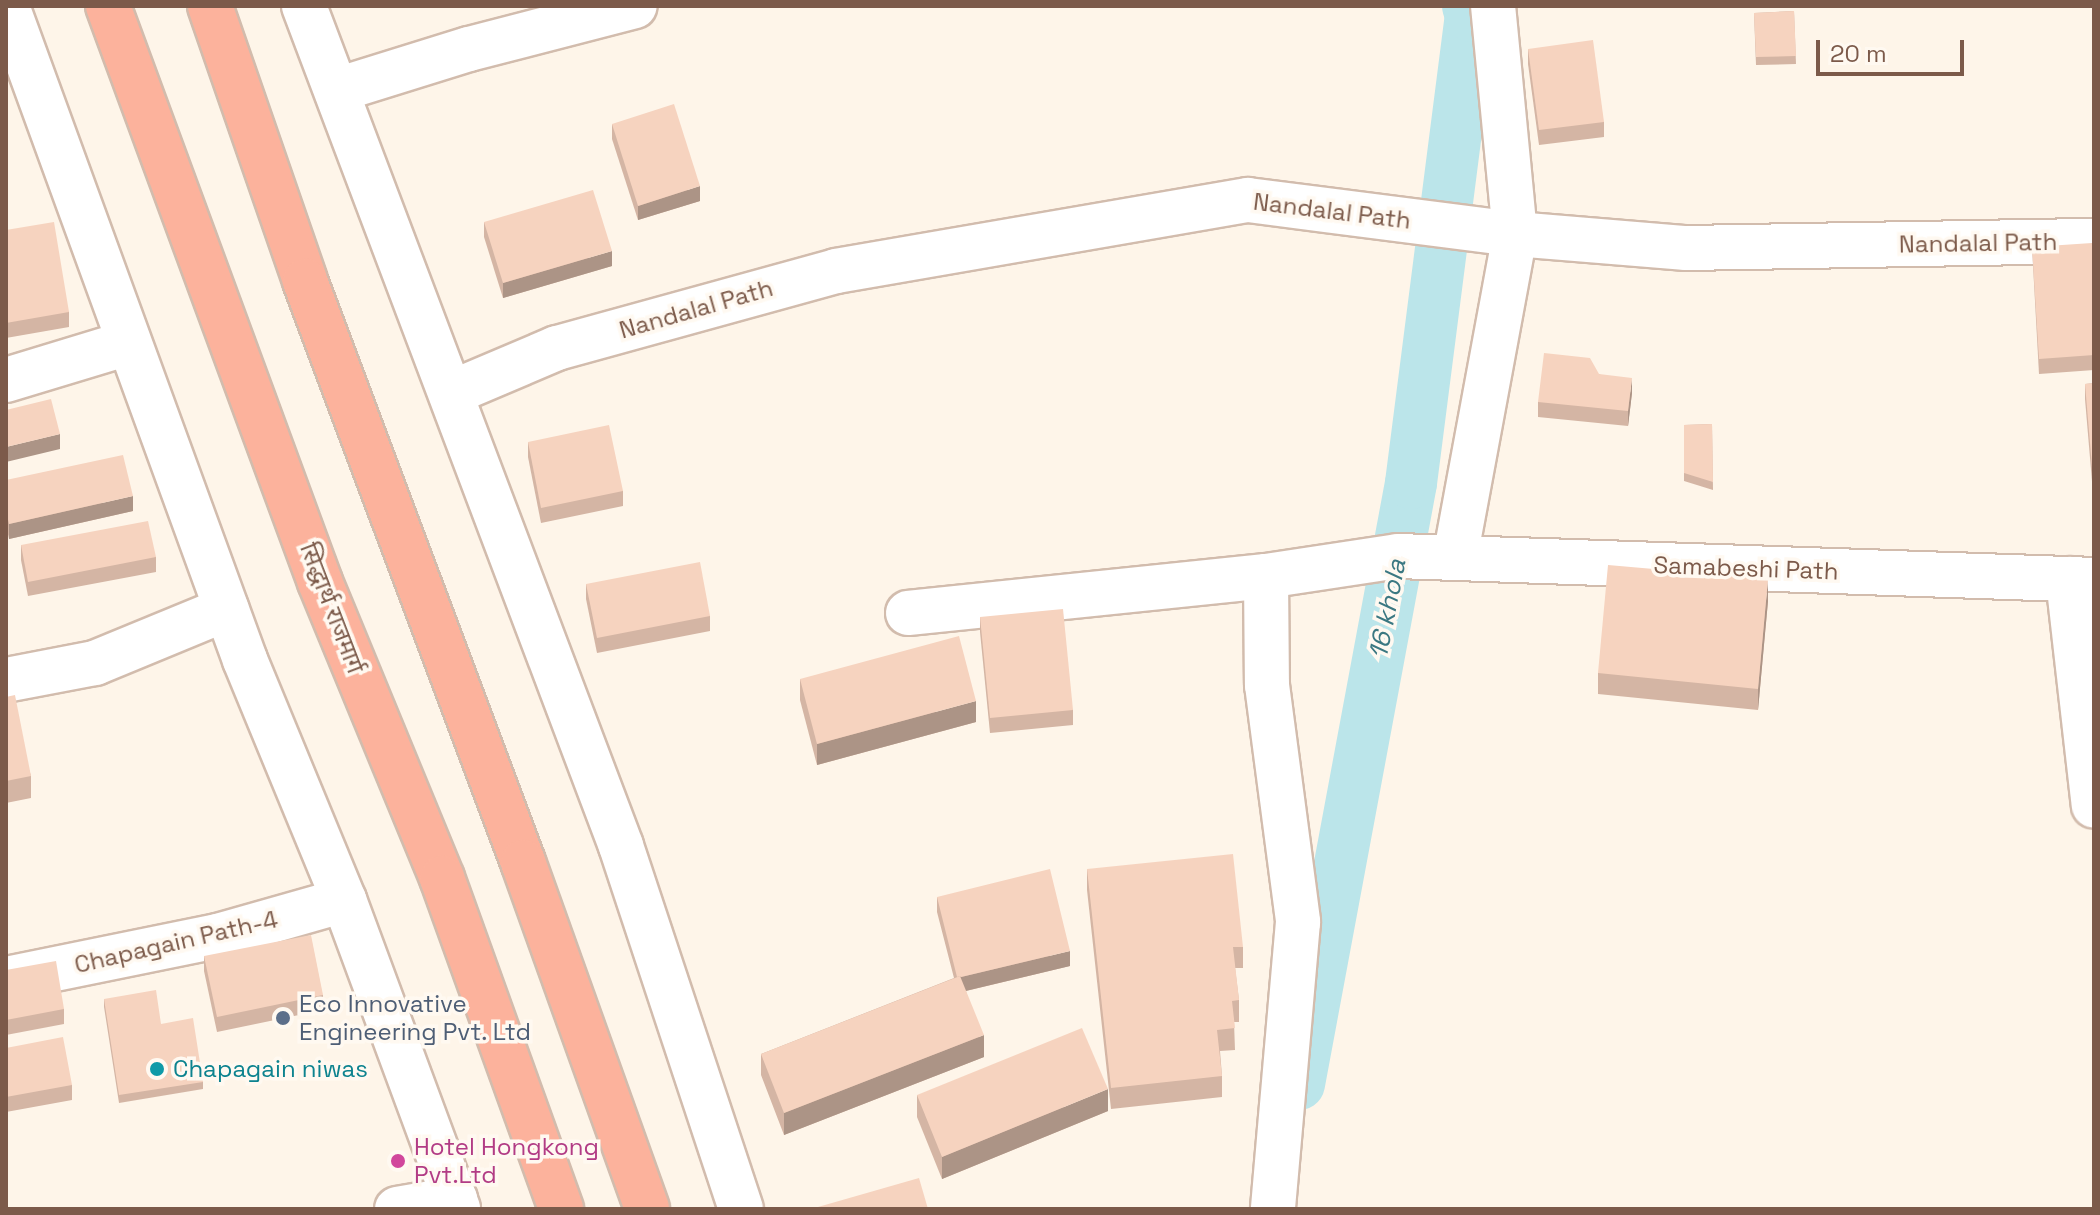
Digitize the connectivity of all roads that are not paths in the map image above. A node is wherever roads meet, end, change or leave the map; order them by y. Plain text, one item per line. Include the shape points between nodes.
1 (7, 6) edge
2 (108, 6) edge
3 (210, 6) edge
4 (304, 6) edge
5 (635, 6) edge
6 (1493, 6) edge
7 (337, 90) junction
8 (1515, 234) junction
9 (2094, 241) edge
10 (128, 343) junction
11 (6, 380) edge
12 (451, 393) junction
13 (1455, 558) junction
14 (1266, 576) junction
15 (2081, 580) edge
16 (226, 609) junction
17 (908, 613) dead end
18 (6, 680) edge
19 (2094, 806) edge
20 (344, 900) junction
21 (6, 979) edge
22 (457, 1204) edge
23 (397, 1209) edge
24 (561, 1209) edge
25 (647, 1209) edge
26 (741, 1209) edge
27 (1273, 1209) edge

1 - 10 street
2 - 24 highway, सिद्धार्थ राजमार्ग via 320,582 442,878
3 - 25 highway via 305,281
4 - 7 street
5 - 7 street
6 - 8 street
7 - 12 street
8 - 9 street, Nandalal Path via 1686,248
8 - 12 street, Nandalal Path via 1248,200 836,271 557,348
8 - 13 street
10 - 11 street
10 - 16 street
12 - 26 street via 621,846
13 - 14 street, Samabeshi Path via 1398,556
13 - 15 street, Samabeshi Path
14 - 17 street, Samabeshi Path
14 - 27 street via 1267,685 1298,922
15 - 19 street
16 - 18 street via 95,663
16 - 20 street
20 - 21 street, Chapagain Path-4 via 218,936
20 - 22 street
22 - 23 street

